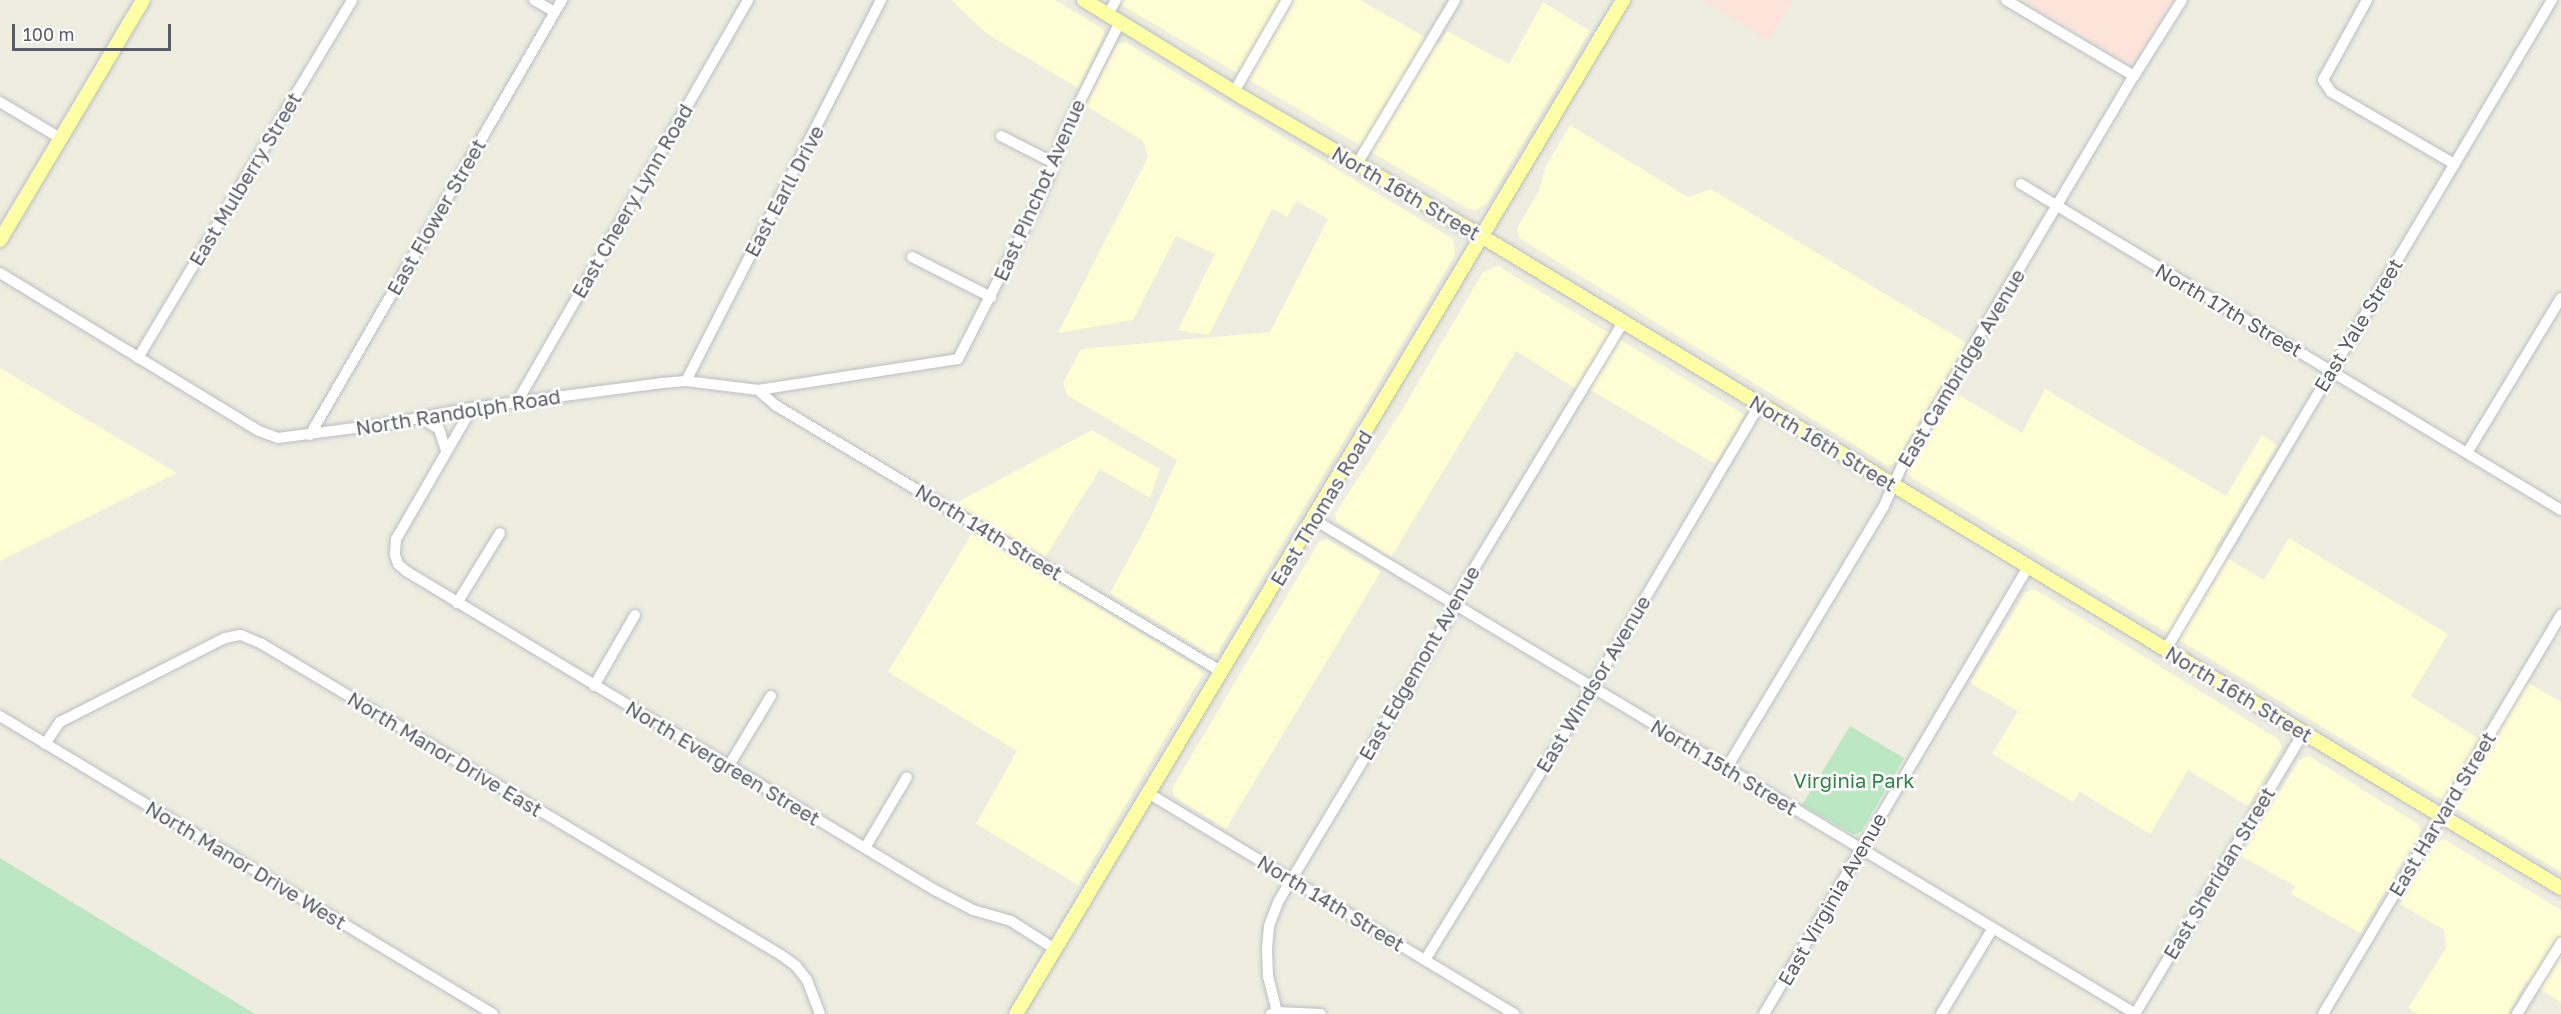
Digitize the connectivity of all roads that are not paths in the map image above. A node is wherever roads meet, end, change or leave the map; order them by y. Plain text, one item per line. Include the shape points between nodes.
1 (143, 0) edge
2 (352, 0) edge
3 (534, 0) edge
4 (562, 0) edge
5 (748, 0) edge
6 (881, 0) edge
7 (1084, 0) edge
8 (1116, 0) edge
9 (1287, 0) edge
10 (1455, 0) edge
11 (1623, 0) edge
12 (2182, 0) edge
13 (2367, 0) edge
14 (2552, 0) edge
15 (2009, 1) edge
16 (555, 12) junction
17 (1108, 14) junction
18 (1120, 22) junction
19 (2134, 76) junction
20 (1234, 92) junction
21 (0, 102) edge
22 (1001, 136) dead end
23 (60, 138) junction
24 (1054, 163) junction
25 (1357, 164) junction
26 (2454, 164) junction
27 (2021, 184) dead end
28 (2058, 207) junction
29 (1483, 237) junction
30 (0, 240) edge
31 (912, 257) dead end
32 (0, 273) edge
33 (991, 297) junction
34 (2561, 298) edge
35 (1623, 323) junction
36 (138, 357) junction
37 (958, 359) joint
38 (2332, 370) junction
39 (686, 381) junction
40 (758, 390) junction
41 (517, 402) junction
42 (1759, 406) junction
43 (472, 408) junction
44 (419, 417) junction
45 (310, 435) junction
46 (446, 451) junction
47 (2467, 453) junction
48 (1893, 485) junction
49 (2561, 510) edge
50 (1313, 519) junction
51 (500, 533) dead end
52 (2028, 567) junction
53 (457, 603) junction
54 (1455, 607) junction
55 (2561, 614) edge
56 (635, 615) dead end
57 (2165, 651) junction
58 (1222, 672) junction
59 (594, 686) junction
60 (1591, 687) junction
61 (771, 696) dead end
62 (0, 716) edge
63 (2303, 733) junction
64 (45, 744) junction
65 (728, 767) junction
66 (1726, 768) junction
67 (907, 777) dead end
68 (1148, 793) junction
69 (2442, 815) junction
70 (865, 848) junction
71 (1862, 849) junction
72 (1291, 879) junction
73 (2561, 888) edge
74 (1993, 928) junction
75 (2561, 943) edge
76 (1055, 949) junction
77 (1425, 960) junction
78 (1275, 1013) edge
79 (493, 1014) edge
80 (820, 1014) edge
81 (1016, 1014) edge
82 (1321, 1014) edge
83 (1515, 1014) edge
84 (1764, 1014) edge
85 (1941, 1014) edge
86 (2135, 1014) edge
87 (2323, 1014) edge
88 (2517, 1014) edge

1 - 23 main road
2 - 36 street, East Mulberry Street
3 - 16 street
4 - 16 street, East Flower Street
5 - 41 street, East Cheery Lynn Road
6 - 39 street, East Earll Drive
7 - 17 main road, North 16th Street
8 - 17 street
9 - 20 street
10 - 25 street
11 - 29 main road, East Thomas Road
12 - 19 street, East Cambridge Avenue
13 - 26 street via 2323,80 2331,92
14 - 26 street, East Yale Street
15 - 19 street
16 - 45 street, East Flower Street
17 - 18 main road, North 16th Street
18 - 20 main road, North 16th Street
18 - 24 street, East Pinchot Avenue via 1076,107
19 - 28 street, East Cambridge Avenue
20 - 25 main road, North 16th Street
21 - 23 street
22 - 24 street
23 - 30 main road
24 - 33 street, East Pinchot Avenue
25 - 29 main road, North 16th Street
26 - 38 street, East Yale Street
27 - 28 street, North 17th Street
28 - 38 street, North 17th Street
28 - 48 street, East Cambridge Avenue
29 - 35 main road, North 16th Street
29 - 50 main road, East Thomas Road
31 - 33 street
32 - 36 street, North Randolph Road
33 - 37 street, East Pinchot Avenue
34 - 47 street
35 - 42 main road, North 16th Street
35 - 54 street, East Edgemont Avenue via 1461,590
36 - 45 street, North Randolph Road via 269,436
37 - 40 street, North Randolph Road
38 - 47 street, North 17th Street
38 - 57 street, East Yale Street
39 - 40 street, North Randolph Road
39 - 41 street, North Randolph Road
40 - 58 street, North 14th Street via 774,405
41 - 43 street, North Randolph Road
42 - 48 main road, North 16th Street
42 - 60 street, East Windsor Avenue
43 - 44 street, North Randolph Road
43 - 46 street
44 - 45 street, North Randolph Road
44 - 46 street via 439,429
46 - 53 street, North Evergreen Street via 396,539 395,555 416,579
47 - 49 street, North 17th Street
48 - 52 main road, North 16th Street
48 - 66 street, East Cambridge Avenue
50 - 54 street, North 15th Street
50 - 58 main road, East Thomas Road
51 - 53 street
52 - 57 main road, North 16th Street
52 - 71 street, East Virginia Avenue
53 - 59 street, North Evergreen Street
54 - 60 street, North 15th Street
54 - 72 street, East Edgemont Avenue
55 - 69 street, East Harvard Street
56 - 59 street
57 - 63 main road, North 16th Street
58 - 68 main road, East Thomas Road
59 - 65 street, North Evergreen Street
60 - 66 street, North 15th Street
60 - 77 street, East Windsor Avenue
61 - 65 street
62 - 64 street, North Manor Drive West
63 - 69 main road, North 16th Street
63 - 86 street, East Sheridan Street
64 - 79 street, North Manor Drive West
64 - 80 street, North Manor Drive East via 60,722 225,638 242,635 781,956 807,980
65 - 70 street, North Evergreen Street
66 - 71 street, North 15th Street
67 - 70 street
68 - 72 street, North 14th Street
68 - 76 main road, East Thomas Road
69 - 73 main road, North 16th Street
69 - 87 street, East Harvard Street
70 - 76 street, North Evergreen Street via 956,902 1011,921
71 - 74 street, North 15th Street
71 - 84 street, East Virginia Avenue
72 - 77 street, North 14th Street
72 - 78 street, East Edgemont Avenue via 1269,926 1268,976
74 - 85 street
74 - 86 street, North 15th Street
75 - 88 street
76 - 81 main road, East Thomas Road
77 - 83 street, North 14th Street
78 - 82 street

